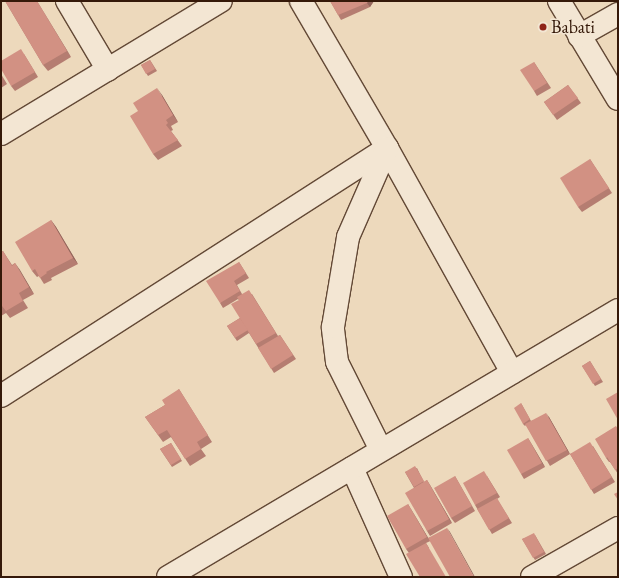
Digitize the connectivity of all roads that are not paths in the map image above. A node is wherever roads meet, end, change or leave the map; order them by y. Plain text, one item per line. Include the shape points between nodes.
1 (67, 1) edge
2 (221, 1) edge
3 (301, 1) edge
4 (559, 1) edge
5 (618, 14) edge
6 (579, 36) junction
7 (108, 70) junction
8 (618, 99) edge
9 (1, 134) edge
10 (387, 148) junction
11 (618, 310) edge
12 (512, 373) junction
13 (1, 396) edge
14 (381, 450) junction
15 (352, 468) junction
16 (618, 528) edge
17 (566, 569) edge
18 (168, 577) edge
19 (401, 577) edge
20 (532, 577) edge

1 - 7 street
2 - 7 street
3 - 10 street
4 - 6 street
5 - 6 street
6 - 8 street
7 - 9 street
10 - 12 street
10 - 13 street
10 - 14 street via 348,237 333,327 337,362
11 - 12 street
12 - 14 street
14 - 15 street
15 - 18 street
15 - 19 street
16 - 17 street
17 - 20 street

